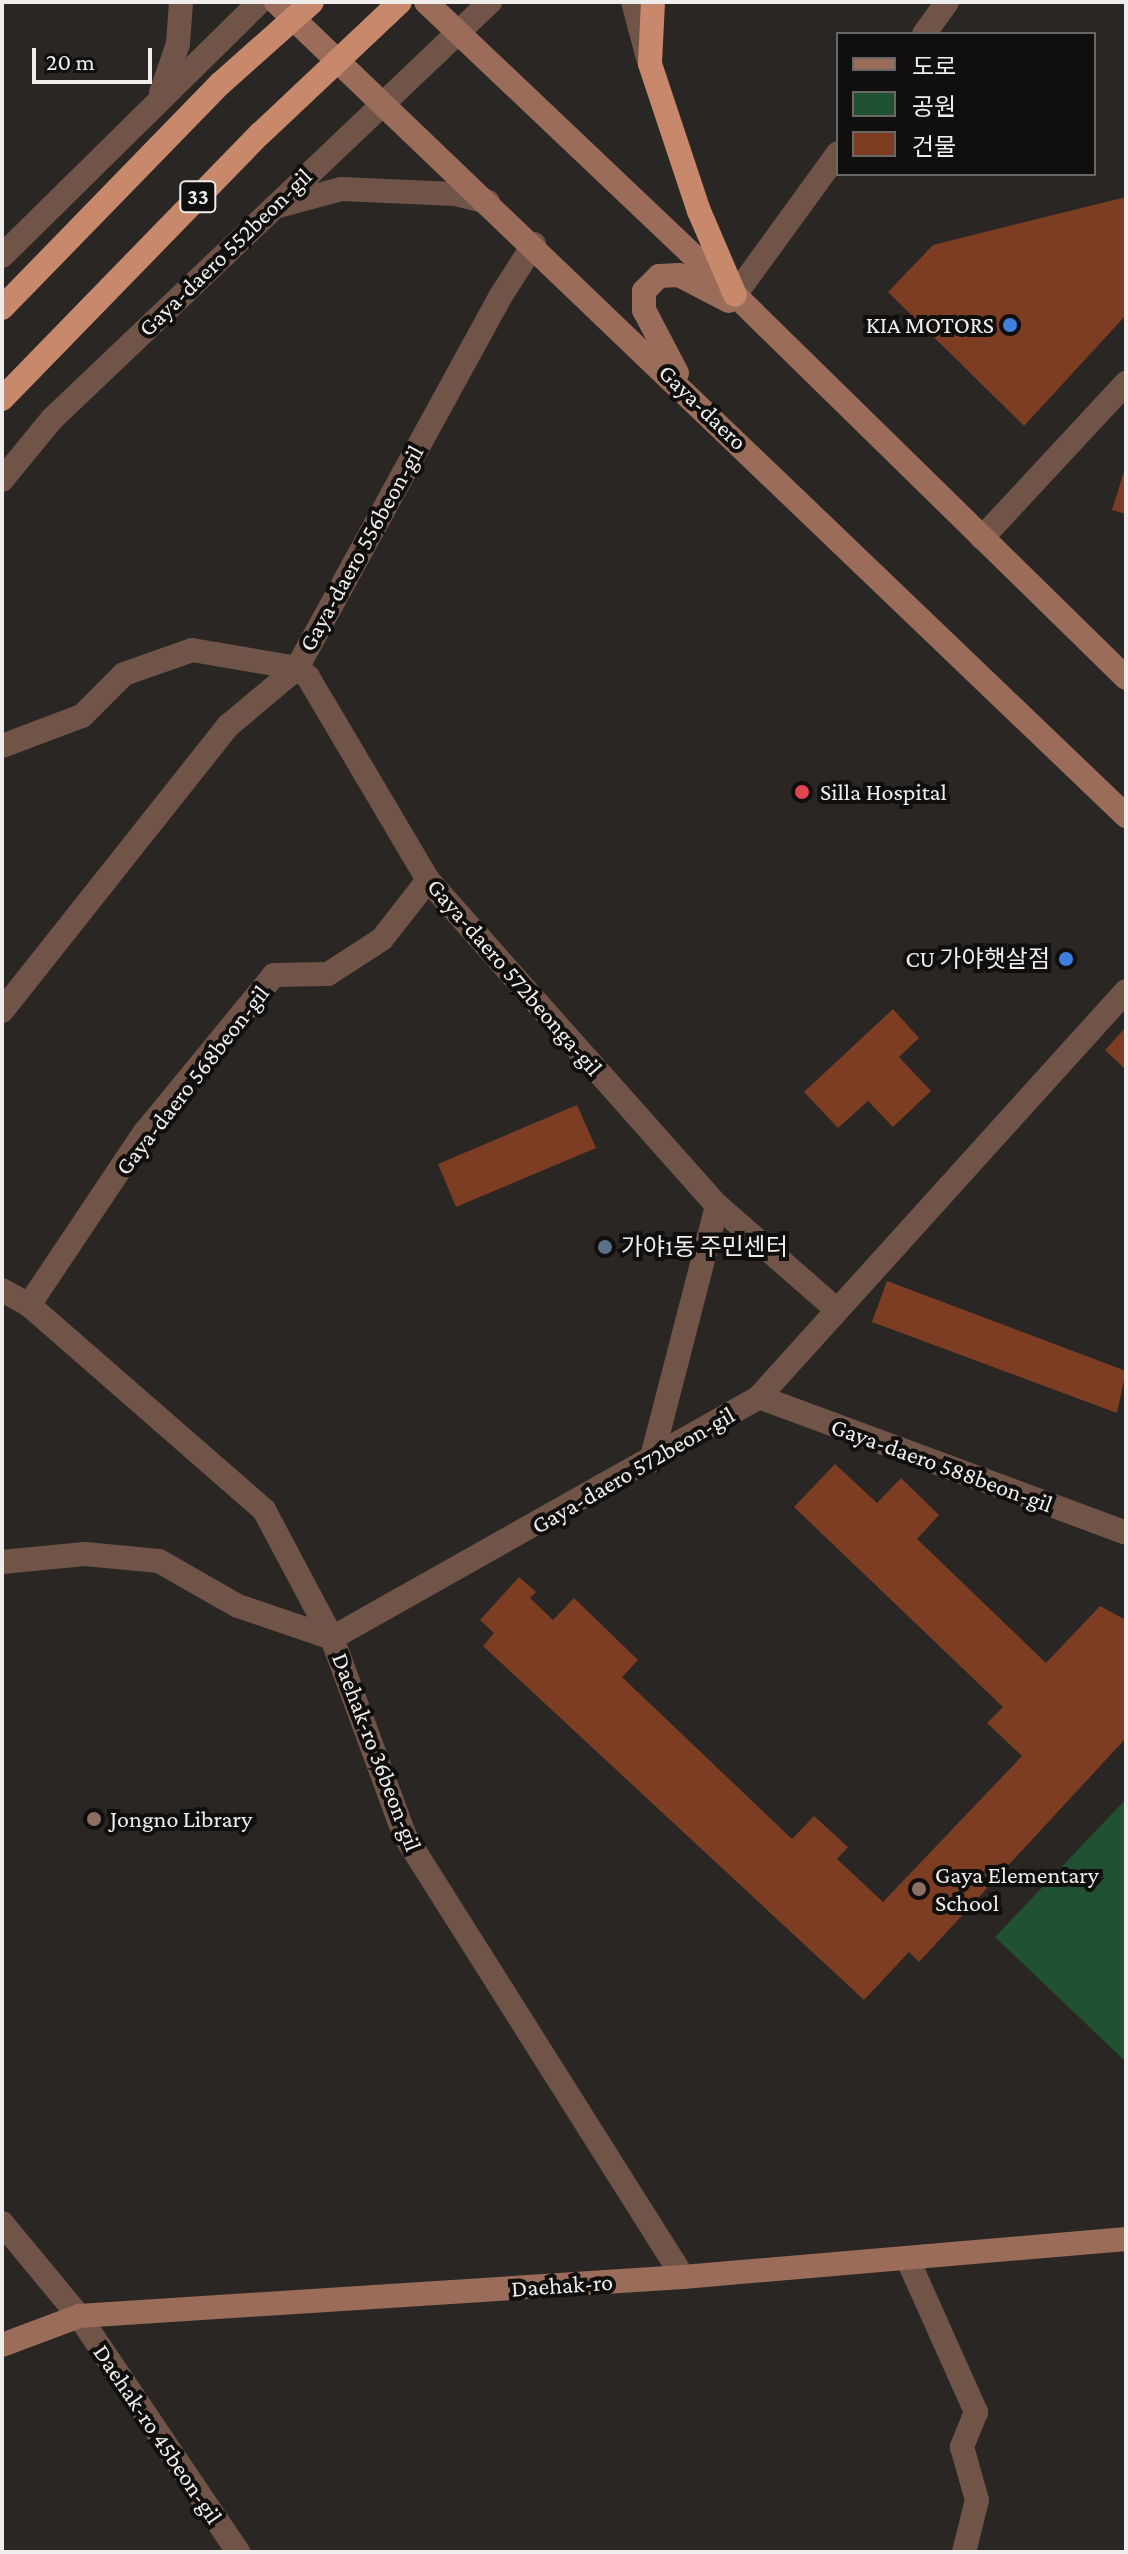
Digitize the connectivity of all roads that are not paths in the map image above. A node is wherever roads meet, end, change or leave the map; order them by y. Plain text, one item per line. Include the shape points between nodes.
1 (181, 2) edge
2 (260, 2) edge
3 (276, 2) edge
4 (312, 2) edge
5 (400, 2) edge
6 (426, 2) edge
7 (490, 2) edge
8 (633, 2) edge
9 (653, 2) edge
10 (947, 2) edge
11 (457, 32) junction
12 (925, 32) edge
13 (650, 64) junction
14 (159, 99) junction
15 (380, 102) junction
16 (836, 156) edge
17 (488, 202) junction
18 (269, 209) junction
19 (534, 244) junction
20 (2, 256) edge
21 (735, 295) junction
22 (2, 308) edge
23 (753, 313) junction
24 (1126, 383) edge
25 (687, 392) junction
26 (2, 399) edge
27 (2, 480) edge
28 (982, 538) junction
29 (297, 668) junction
30 (1126, 678) edge
31 (2, 746) edge
32 (1126, 816) edge
33 (428, 880) junction
34 (1126, 991) edge
35 (2, 1011) edge
36 (717, 1205) junction
37 (2, 1290) edge
38 (29, 1305) junction
39 (836, 1309) junction
40 (759, 1397) junction
41 (651, 1461) junction
42 (1126, 1533) edge
43 (2, 1562) edge
44 (332, 1638) junction
45 (2, 2223) edge
46 (1126, 2239) edge
47 (908, 2260) junction
48 (683, 2277) junction
49 (79, 2316) junction
50 (2, 2345) edge
51 (238, 2552) edge
52 (964, 2552) edge

1 - 14 street via 178,44
2 - 14 street
3 - 15 main road, Gaya-daero
4 - 22 highway, bridge via 220,84
5 - 26 highway, 33, bridge via 260,134
6 - 11 main road
7 - 11 street, Gaya-daero 552beon-gil
8 - 13 street
9 - 13 highway
10 - 12 street
11 - 15 street, Gaya-daero 552beon-gil
11 - 21 main road
13 - 21 highway via 699,211
14 - 20 street
15 - 17 main road, Gaya-daero
15 - 18 street, Gaya-daero 552beon-gil
16 - 21 street
17 - 18 street via 456,194 341,189
17 - 19 main road, Gaya-daero
18 - 27 street, Gaya-daero 552beon-gil via 52,419
19 - 25 main road, Gaya-daero
19 - 29 street, Gaya-daero 556beon-gil
21 - 23 main road
23 - 25 main road via 679,275 659,276 644,291 644,310
23 - 28 main road
24 - 28 street
25 - 32 main road, Gaya-daero
28 - 30 main road
29 - 31 street via 192,650 124,674 82,716
29 - 33 street, Gaya-daero 572beonga-gil via 308,677
29 - 35 street, Gaya-daero 556beon-gil via 228,726
33 - 36 street, Gaya-daero 572beonga-gil
33 - 38 street, Gaya-daero 568beon-gil via 382,939 328,974 274,975 145,1132
34 - 39 street, Gaya-daero 572beon-gil
36 - 39 street, Gaya-daero 572beonga-gil
36 - 41 street
37 - 38 street, Daehak-ro 36beon-gil
38 - 44 street, Daehak-ro 36beon-gil via 264,1510
39 - 40 street, Gaya-daero 572beon-gil
40 - 41 street, Gaya-daero 572beon-gil
40 - 42 street, Gaya-daero 588beon-gil
41 - 44 street, Gaya-daero 572beon-gil
43 - 44 street via 85,1554 159,1561 238,1606
44 - 48 street, Daehak-ro 36beon-gil via 405,1836
45 - 49 street, Daehak-ro 45beon-gil
46 - 47 main road, Daehak-ro
47 - 48 main road, Daehak-ro
47 - 52 street via 976,2412 962,2447 977,2500
48 - 49 main road, Daehak-ro
49 - 50 main road, Daehak-ro
49 - 51 street, Daehak-ro 45beon-gil

